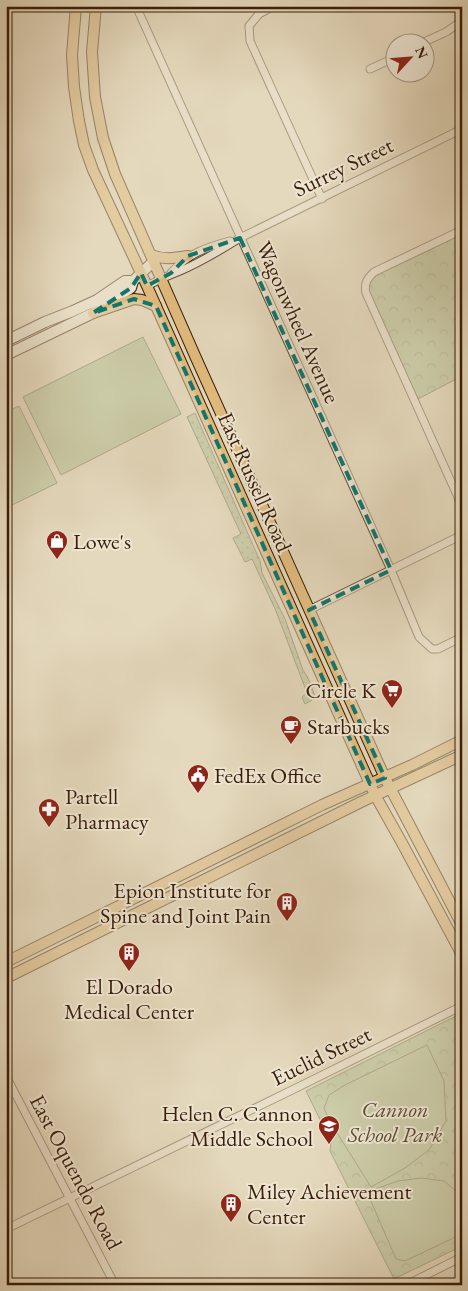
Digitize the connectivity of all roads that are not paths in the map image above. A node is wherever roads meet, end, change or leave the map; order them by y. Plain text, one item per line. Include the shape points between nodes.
1 (76, 6) edge
2 (96, 6) edge
3 (136, 6) edge
4 (274, 6) edge
5 (462, 21) edge
6 (436, 37) edge
7 (386, 62) edge
8 (370, 69) dead end
9 (462, 129) edge
10 (322, 199) junction
11 (462, 230) edge
12 (240, 238) junction
13 (188, 256) junction
14 (152, 258) junction
15 (142, 273) junction
16 (171, 273) junction
17 (160, 279) junction
18 (133, 281) junction
19 (147, 286) junction
20 (156, 306) junction
21 (73, 311) junction
22 (92, 313) junction
23 (6, 341) edge
24 (34, 342) junction
25 (6, 355) edge
26 (462, 506) edge
27 (273, 531) junction
28 (462, 535) edge
29 (260, 538) junction
30 (391, 570) junction
31 (309, 610) junction
32 (462, 637) edge
33 (462, 740) edge
34 (462, 755) edge
35 (384, 778) junction
36 (370, 784) junction
37 (390, 789) junction
38 (375, 795) junction
39 (155, 887) junction
40 (165, 899) junction
41 (462, 925) edge
42 (462, 955) edge
43 (6, 962) edge
44 (6, 978) edge
45 (462, 1006) edge
46 (6, 1076) edge
47 (71, 1198) junction
48 (6, 1229) edge
49 (462, 1257) edge
50 (115, 1285) edge
51 (406, 1285) edge

1 - 15 main road, East Russell Road via 72,63 84,145
2 - 14 main road, East Russell Road via 92,52 98,117 115,174
3 - 12 street, Wagonwheel Avenue
4 - 10 street via 258,14 249,26 250,41
5 - 6 street
7 - 8 street
9 - 10 street, Surrey Street
10 - 12 street, Surrey Street
11 - 26 street via 374,272 366,282 366,293
12 - 13 street, Surrey Street
12 - 16 street, Surrey Street
12 - 30 street, Wagonwheel Avenue
13 - 14 main road
13 - 16 street, Surrey Street
14 - 15 street
14 - 17 main road, East Russell Road
15 - 18 street
15 - 19 main road, East Russell Road
16 - 17 street, Surrey Street
17 - 19 street, Surrey Street
17 - 27 main road, East Russell Road
18 - 21 street via 125,281
18 - 22 street via 131,288
19 - 20 main road, East Russell Road
20 - 22 main road via 134,299
20 - 29 main road, East Russell Road
21 - 23 street
21 - 24 street via 38,332
22 - 24 street
24 - 25 street
27 - 29 main road
27 - 31 main road, East Russell Road
28 - 30 street
29 - 36 main road, East Russell Road
30 - 31 street
30 - 32 street, Wagonwheel Avenue via 419,637 438,649
31 - 35 main road, East Russell Road
33 - 35 main road
34 - 37 main road
35 - 36 main road
35 - 37 main road, East Russell Road
36 - 38 main road, East Russell Road
36 - 39 main road
37 - 38 main road
37 - 41 main road, East Russell Road
38 - 40 main road
38 - 42 main road, East Russell Road
39 - 40 main road
39 - 43 main road
40 - 44 main road
45 - 47 street, Euclid Street
46 - 47 street, East Oquendo Road
47 - 48 street, Euclid Street
47 - 50 street, East Oquendo Road
49 - 51 street

